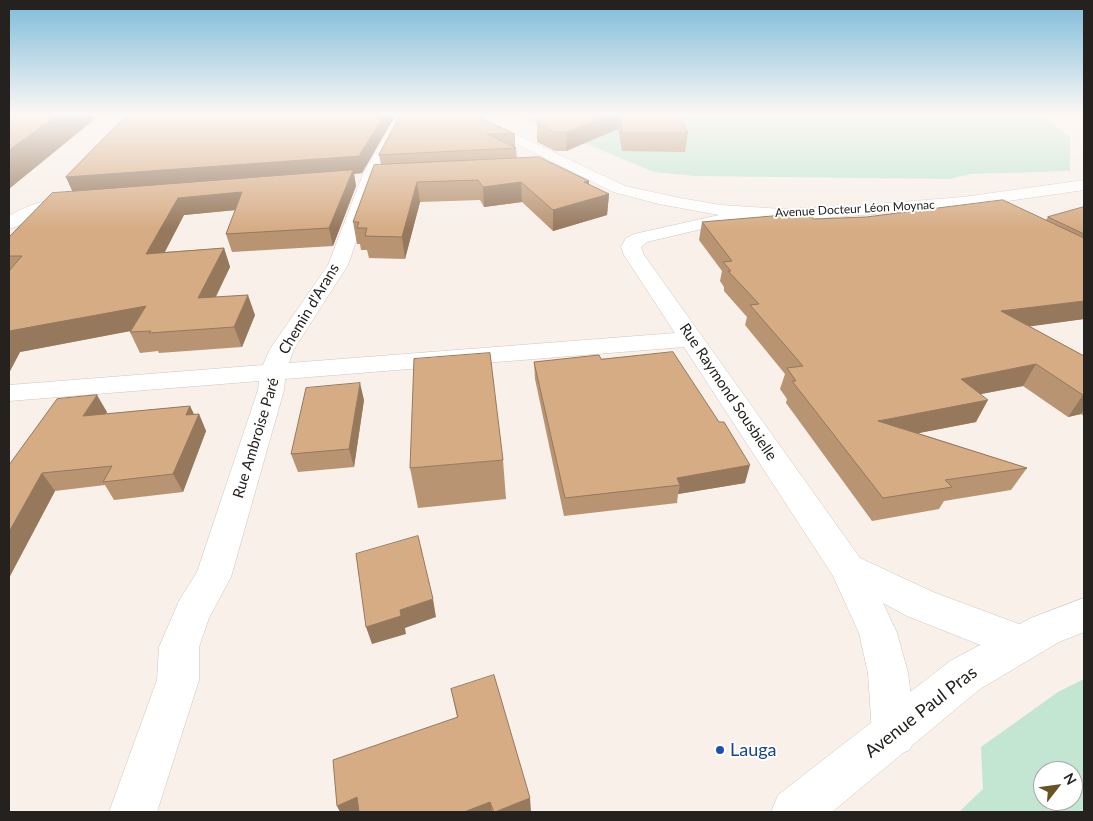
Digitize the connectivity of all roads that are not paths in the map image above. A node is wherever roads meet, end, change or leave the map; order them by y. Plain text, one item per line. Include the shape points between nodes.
1 (387, 152) edge
2 (544, 152) edge
3 (569, 164) junction
4 (546, 169) edge
5 (376, 179) junction
6 (349, 181) edge
7 (1080, 188) edge
8 (644, 196) junction
9 (977, 200) junction
10 (87, 201) edge
11 (750, 212) junction
12 (1004, 214) edge
13 (9, 224) edge
14 (662, 233) junction
15 (692, 339) junction
16 (273, 372) junction
17 (12, 396) edge
18 (847, 568) junction
19 (1084, 615) edge
20 (1021, 643) junction
21 (894, 734) junction
22 (133, 812) edge
23 (795, 812) edge

1 - 5 street, Chemin d'Arans
2 - 3 street, Avenue Docteur Léon Moynac
3 - 4 street
3 - 8 street, Avenue Docteur Léon Moynac via 619,189
5 - 6 street
5 - 16 street, Chemin d'Arans via 338,264 282,349
7 - 9 street, Avenue Docteur Léon Moynac
8 - 11 street, Avenue Docteur Léon Moynac
8 - 14 street via 659,214
9 - 11 street, Avenue Docteur Léon Moynac via 843,212
9 - 12 street
10 - 13 street via 58,203 19,216
11 - 14 street, Rue Raymond Sousbielle
14 - 15 street, Rue Raymond Sousbielle via 641,238 631,247
15 - 16 street, Rue Ambroise Paré
15 - 18 street, Rue Raymond Sousbielle
16 - 17 street, Chemin d'Arans
16 - 22 street, Rue Ambroise Paré via 272,390 213,577 192,613 179,647 178,680
18 - 20 street, Rue Raymond Sousbielle via 920,604
18 - 21 street, Rue Raymond Sousbielle via 878,633 888,673
19 - 20 street, Avenue Paul Pras
20 - 21 street, Avenue Paul Pras via 964,675
21 - 23 street, Avenue Paul Pras

